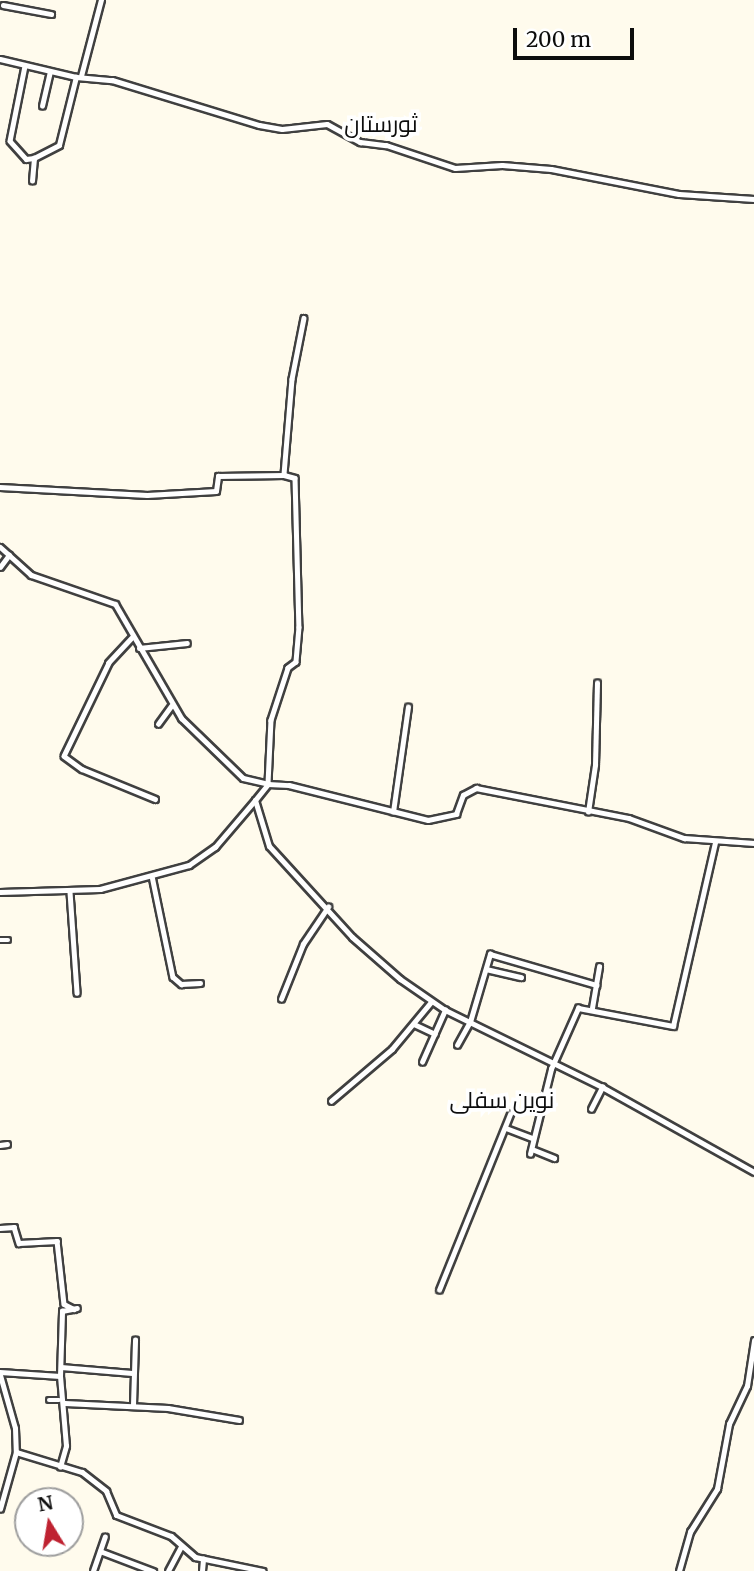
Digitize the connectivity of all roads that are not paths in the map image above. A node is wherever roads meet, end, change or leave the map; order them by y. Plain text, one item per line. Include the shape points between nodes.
1 (101, 0) edge
2 (3, 5) edge
3 (51, 14) dead end
4 (0, 59) edge
5 (25, 66) junction
6 (50, 72) junction
7 (79, 76) junction
8 (43, 106) dead end
9 (34, 158) junction
10 (32, 181) dead end
11 (754, 199) edge
12 (304, 318) dead end
13 (284, 475) junction
14 (0, 487) edge
15 (0, 547) edge
16 (9, 555) junction
17 (0, 568) edge
18 (132, 638) junction
19 (187, 643) dead end
20 (138, 648) junction
21 (597, 683) dead end
22 (172, 706) junction
23 (408, 707) dead end
24 (158, 724) dead end
25 (268, 784) junction
26 (155, 799) dead end
27 (255, 800) junction
28 (393, 812) junction
29 (588, 812) junction
30 (715, 842) junction
31 (754, 843) edge
32 (152, 876) junction
33 (0, 892) edge
34 (70, 892) junction
35 (328, 907) junction
36 (0, 940) edge
37 (8, 940) dead end
38 (600, 967) dead end
39 (486, 969) junction
40 (521, 977) dead end
41 (200, 983) dead end
42 (597, 985) junction
43 (77, 993) dead end
44 (281, 999) dead end
45 (431, 1002) junction
46 (592, 1009) junction
47 (445, 1010) junction
48 (470, 1022) junction
49 (414, 1024) junction
50 (435, 1034) junction
51 (457, 1045) dead end
52 (422, 1062) dead end
53 (555, 1065) junction
54 (602, 1087) junction
55 (331, 1101) dead end
56 (591, 1110) dead end
57 (510, 1114) dead end
58 (506, 1128) junction
59 (532, 1138) junction
60 (0, 1144) edge
61 (7, 1144) dead end
62 (554, 1158) dead end
63 (754, 1172) edge
64 (0, 1228) edge
65 (439, 1290) dead end
66 (135, 1340) dead end
67 (754, 1341) edge
68 (61, 1367) junction
69 (132, 1373) junction
70 (0, 1374) edge
71 (60, 1376) junction
72 (49, 1400) dead end
73 (59, 1400) junction
74 (65, 1403) junction
75 (133, 1405) junction
76 (239, 1420) dead end
77 (16, 1452) junction
78 (60, 1467) junction
79 (0, 1509) edge
80 (105, 1537) dead end
81 (181, 1547) junction
82 (100, 1551) junction
83 (203, 1559) junction
84 (93, 1571) edge
85 (153, 1571) edge
86 (168, 1571) edge
87 (202, 1571) edge
88 (263, 1571) edge
89 (679, 1571) edge

1 - 7 street
2 - 3 street
4 - 5 street
5 - 6 street
5 - 9 street via 10,141 26,159
6 - 7 street
6 - 8 street
7 - 9 street via 59,145
7 - 11 street via 112,80 259,125 282,129 327,124 359,142 386,145 455,168 551,169 687,196
9 - 10 street
12 - 13 street
13 - 14 street via 218,476 216,491 147,495
13 - 25 street via 295,478 299,626 296,662 288,668 271,719
15 - 16 street
16 - 17 street
16 - 18 street via 32,575 114,604
18 - 20 street
18 - 26 street via 109,663 64,757
19 - 20 street
20 - 22 street
21 - 29 street via 596,765
22 - 24 street
22 - 25 street via 243,778
23 - 28 street
25 - 27 street
25 - 28 street via 289,785
27 - 32 street via 215,847 189,865
27 - 35 street via 268,846
28 - 29 street via 414,818 446,817 456,814 463,795 476,788 559,802
29 - 30 street via 629,818 684,838
30 - 31 street
30 - 46 street via 673,1026
32 - 34 street
32 - 41 street via 173,977 181,984
33 - 34 street
34 - 43 street
35 - 44 street via 303,944
35 - 45 street via 366,950
36 - 37 street
38 - 42 street
39 - 40 street
39 - 42 street via 490,954
39 - 48 street
42 - 46 street
45 - 47 street
45 - 49 street
46 - 53 street via 578,1008
47 - 48 street
47 - 50 street
48 - 51 street
48 - 53 street
49 - 50 street
49 - 55 street
50 - 52 street
53 - 54 street
53 - 59 street
54 - 56 street
54 - 63 street
57 - 58 street
58 - 59 street
58 - 65 street
59 - 62 street via 531,1152
60 - 61 street
64 - 68 street via 14,1227 19,1243 57,1241 64,1304 76,1308 62,1311
66 - 69 street
67 - 89 street via 747,1385 729,1424 717,1489 690,1532
68 - 69 street
68 - 71 street
69 - 75 street
70 - 71 street
70 - 77 street via 15,1428
71 - 73 street
72 - 73 street
73 - 74 street
74 - 75 street
74 - 78 street via 66,1446
75 - 76 street
77 - 78 street
77 - 79 street
78 - 81 street via 82,1472 106,1491 116,1515 171,1536
80 - 82 street
81 - 83 street
81 - 86 street
82 - 84 street
82 - 85 street
83 - 87 street
83 - 88 street

